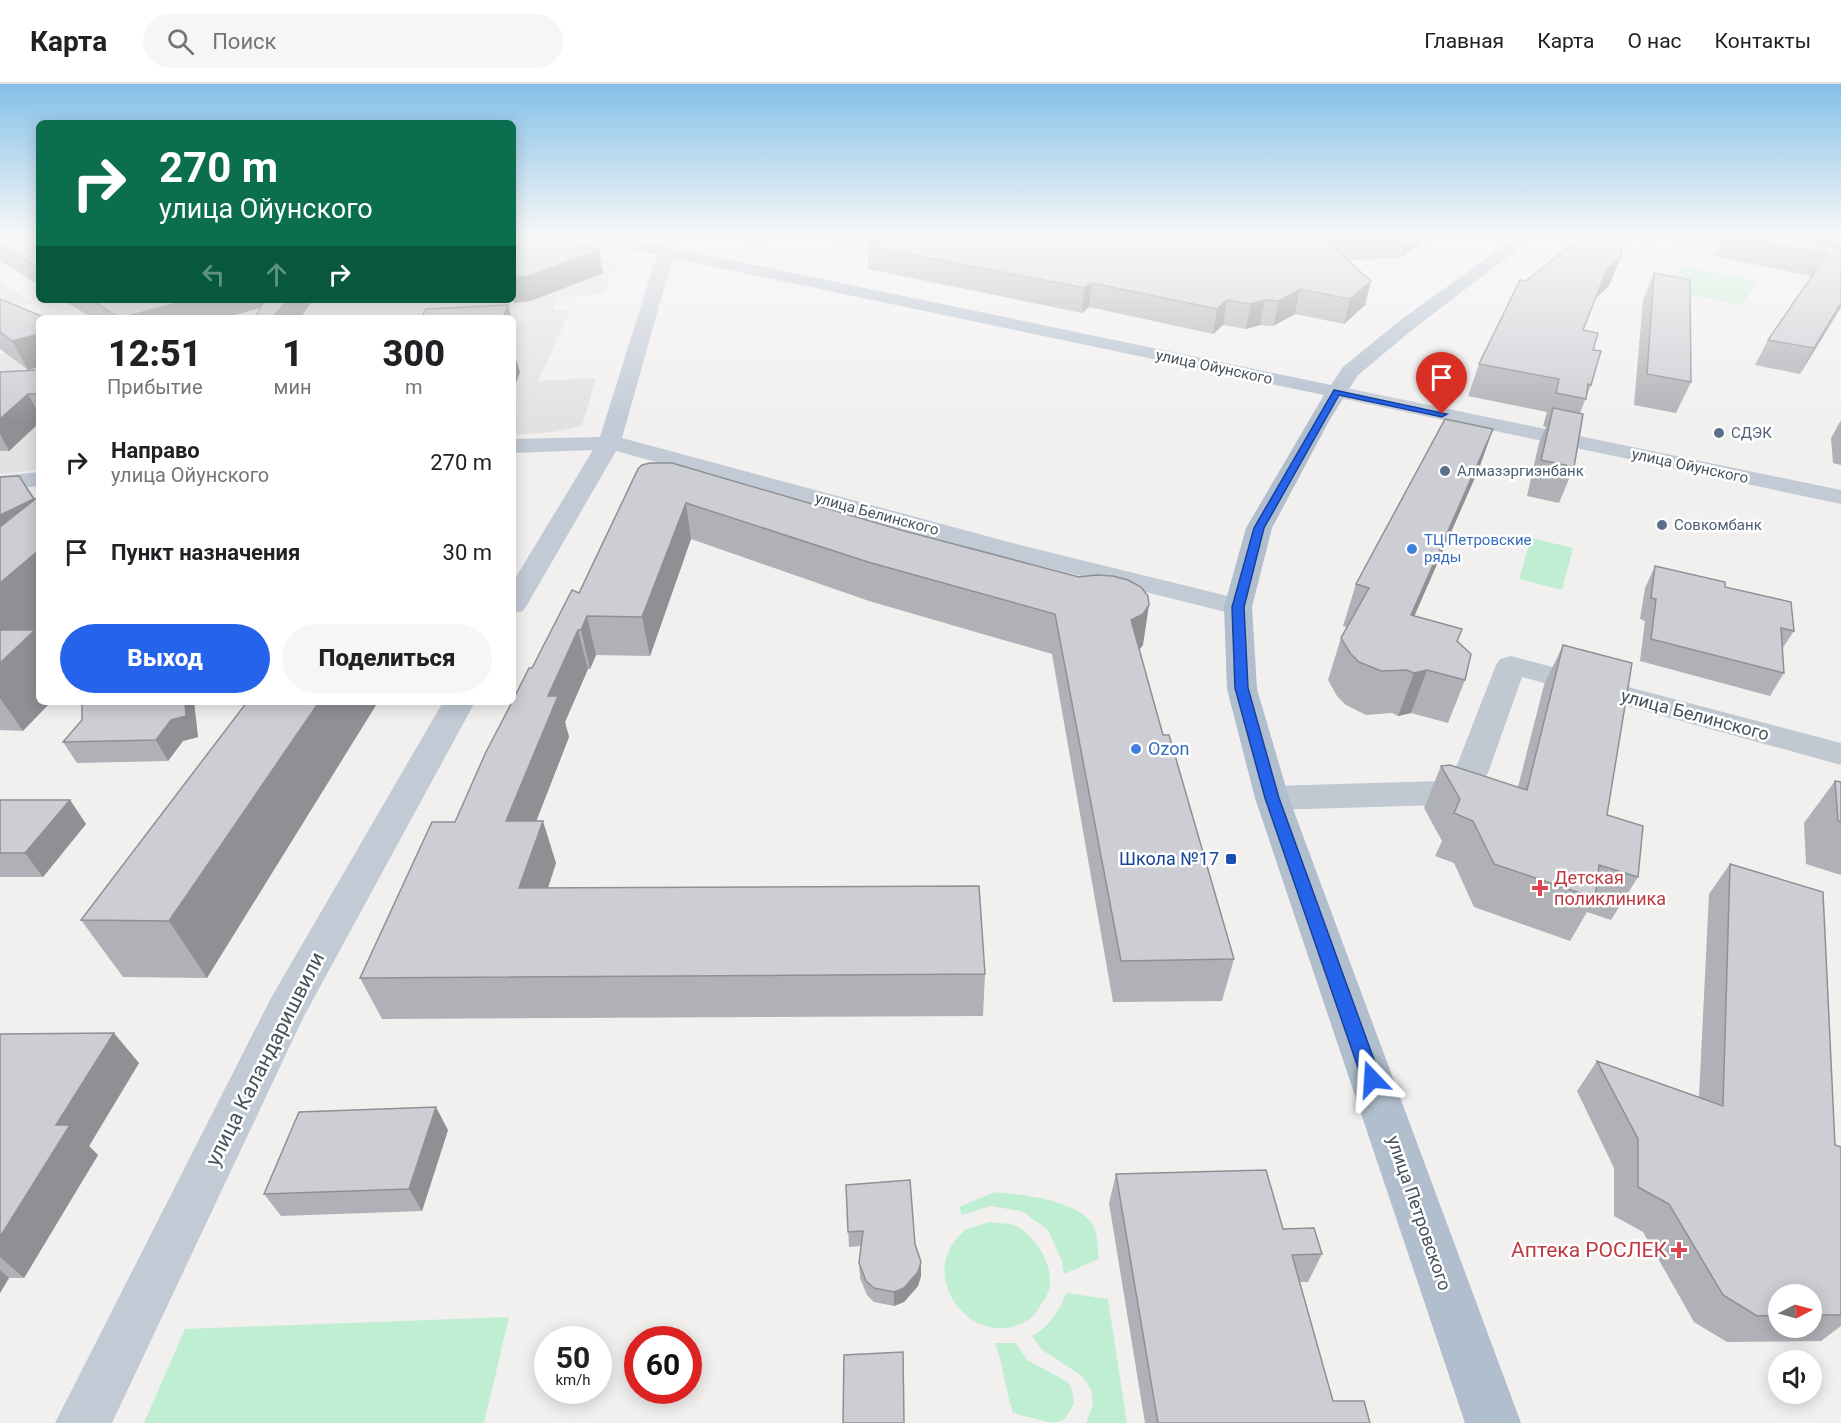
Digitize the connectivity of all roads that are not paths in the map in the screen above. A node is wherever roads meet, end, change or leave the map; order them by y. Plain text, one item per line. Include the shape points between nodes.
1 (652, 297) edge
2 (910, 297) edge
3 (1446, 297) edge
4 (1337, 392) junction
5 (609, 443) junction
6 (516, 446) edge
7 (36, 479) edge
8 (0, 483) edge
9 (1841, 498) edge
10 (516, 601) edge
11 (1238, 607) junction
12 (457, 705) edge
13 (1841, 754) edge
14 (1272, 798) junction
15 (83, 1423) edge
16 (1493, 1423) edge

1 - 5 street
2 - 4 main road, улица Ойунского
3 - 4 main road, улица Петровского via 1358,363
4 - 9 street, улица Ойунского
4 - 11 main road, улица Петровского via 1259,528
5 - 6 street, улица Белинского
5 - 10 street
5 - 11 street, улица Белинского
7 - 8 street
11 - 14 main road, улица Петровского via 1242,688
12 - 15 street, улица Каландаришвили via 286,1010
13 - 14 street, улица Белинского via 1511,665 1471,773 1461,786 1442,793
14 - 16 main road, улица Петровского

